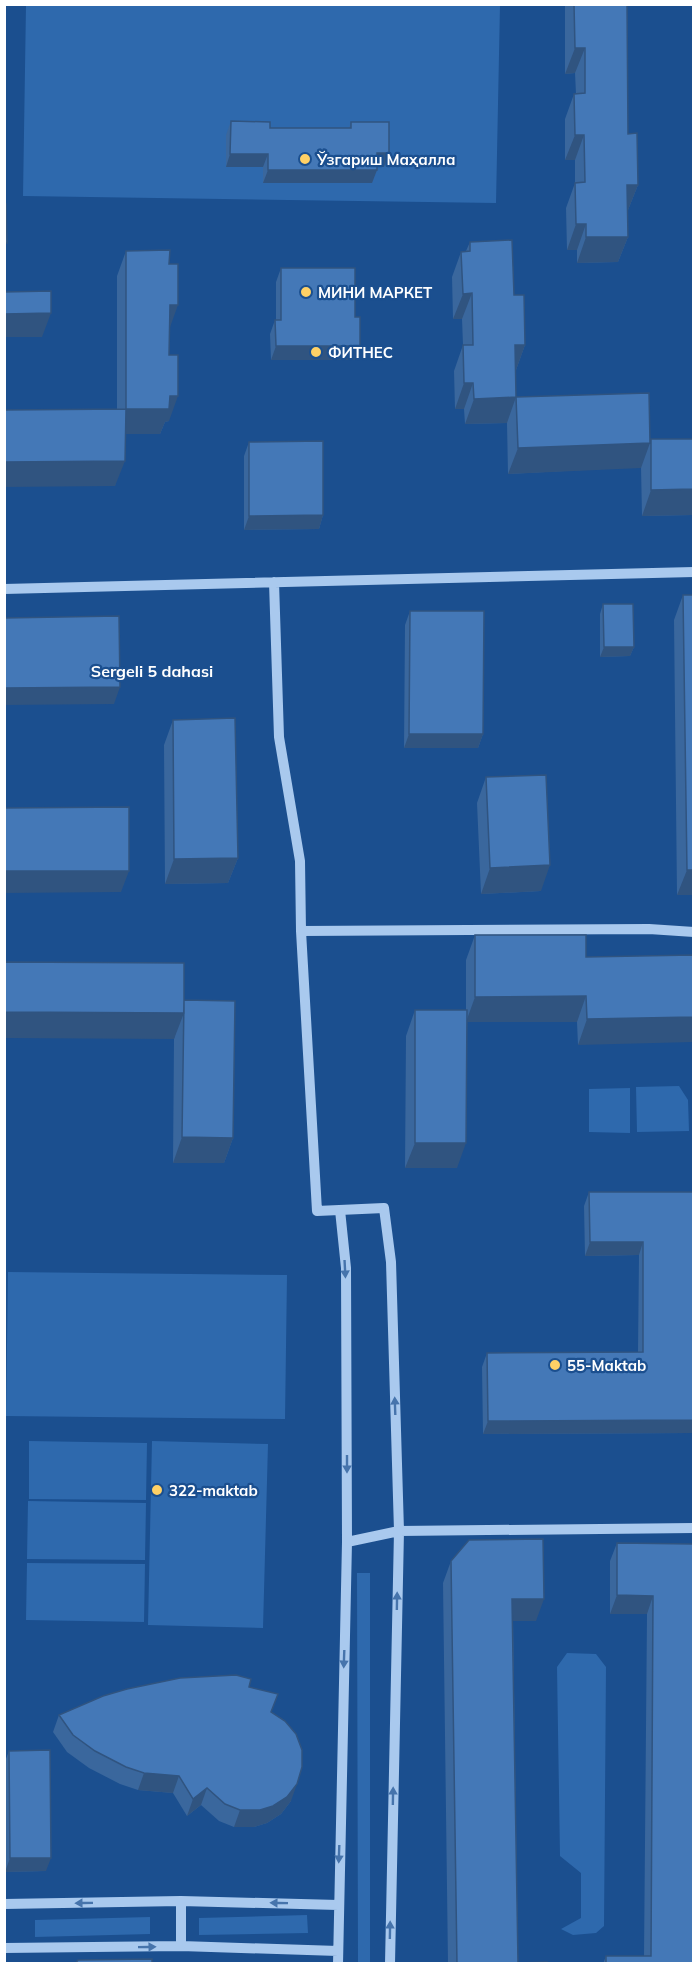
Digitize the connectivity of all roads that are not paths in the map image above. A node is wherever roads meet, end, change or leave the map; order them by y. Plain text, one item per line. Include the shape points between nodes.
1 (693, 572) edge
2 (274, 582) junction
3 (4, 589) edge
4 (301, 930) junction
5 (693, 932) edge
6 (339, 1210) junction
7 (693, 1528) edge
8 (399, 1531) junction
9 (347, 1542) junction
10 (181, 1901) junction
11 (4, 1904) edge
12 (338, 1905) junction
13 (181, 1946) junction
14 (4, 1948) edge
15 (338, 1951) junction
16 (338, 1964) edge
17 (390, 1964) edge

1 - 2 street
2 - 3 street
2 - 4 street via 279,737 300,861
4 - 5 street
4 - 6 street via 317,1211
8 -> 6 street via 391,1262 384,1208
6 -> 9 street via 346,1268
7 - 8 street
8 - 9 street
17 -> 8 street
9 -> 12 street
10 -> 11 street
12 -> 10 street
10 - 13 street
12 - 15 street
14 -> 13 street
13 - 15 street
15 - 16 street

